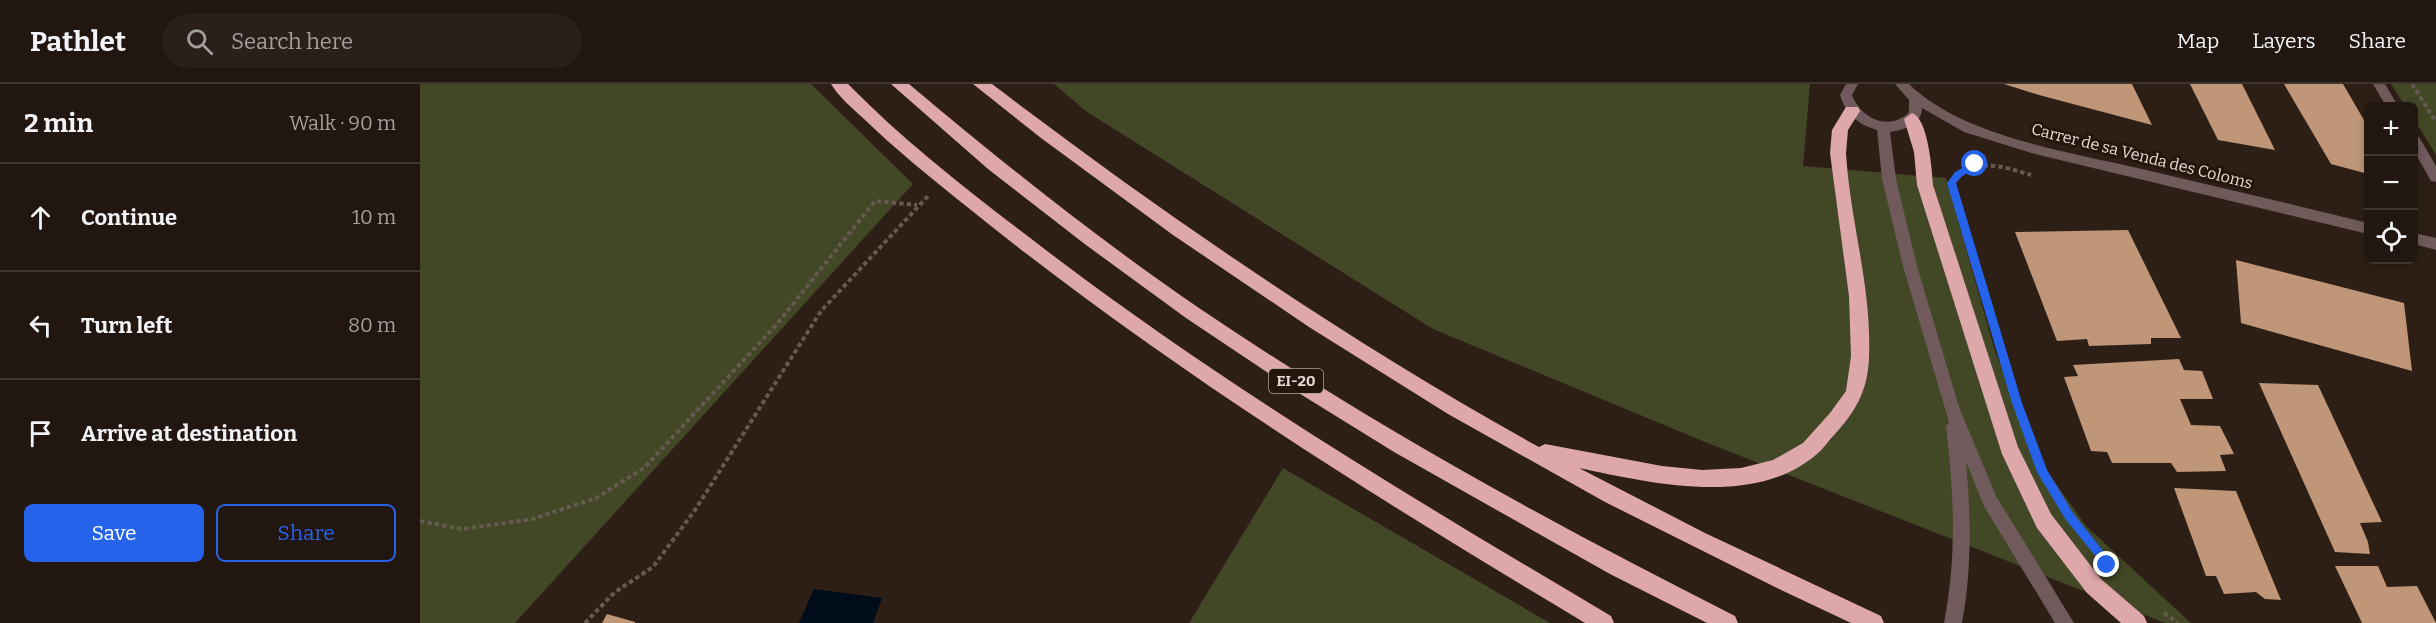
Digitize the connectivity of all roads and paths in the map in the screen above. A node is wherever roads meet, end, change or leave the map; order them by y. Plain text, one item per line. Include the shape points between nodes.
1 (839, 84) edge
2 (899, 84) edge
3 (981, 84) edge
4 (1852, 84) edge
5 (1903, 84) edge
6 (2379, 84) edge
7 (2412, 84) edge
8 (1915, 98) junction
9 (2390, 102) edge
10 (1852, 111) junction
11 (1912, 119) junction
12 (2436, 122) edge
13 (1883, 127) junction
14 (2418, 148) edge
15 (2036, 149) junction
16 (2436, 177) edge
17 (1955, 194) dead end
18 (2364, 227) edge
19 (2418, 240) edge
20 (2436, 244) edge
21 (1951, 407) junction
22 (1528, 450) junction
23 (420, 521) edge
24 (2160, 610) dead end
25 (585, 623) edge
26 (1604, 623) edge
27 (1728, 623) edge
28 (1874, 623) edge
29 (1953, 623) edge
30 (2065, 623) edge
31 (2137, 623) edge
32 (2178, 623) edge

1 - 26 highway via 954,188 1077,286 1189,366 1322,454
2 - 27 highway, EI-20 via 1073,228 1307,389 1453,479 1624,572
3 - 22 highway via 1118,189 1222,261 1402,377
4 - 10 street via 1846,95
5 - 8 street, Carrer de sa Venda des Coloms
6 - 9 street
7 - 12 path
8 - 11 street via 1916,113
8 - 15 street, Carrer de sa Venda des Coloms via 1969,129
10 - 13 street
10 - 22 highway via 1839,131 1839,176 1857,284 1860,342 1856,390 1822,440 1790,463 1740,479 1700,479
11 - 13 street via 1905,125
11 - 31 highway via 1922,152 1925,185 2009,448 2043,521 2094,586
13 - 21 street via 1889,179 1905,245
14 - 16 street
15 - 17 path via 2031,175 1975,164 1951,183
15 - 18 street, Carrer de sa Venda des Coloms
19 - 20 street
21 - 29 street via 1963,498 1964,557
21 - 30 street via 1990,501
22 - 28 highway via 1685,534
23 - 25 path via 462,529 533,519 596,498 644,468 777,324 875,201 917,205 821,311 695,510 653,567 615,592
24 - 32 path

